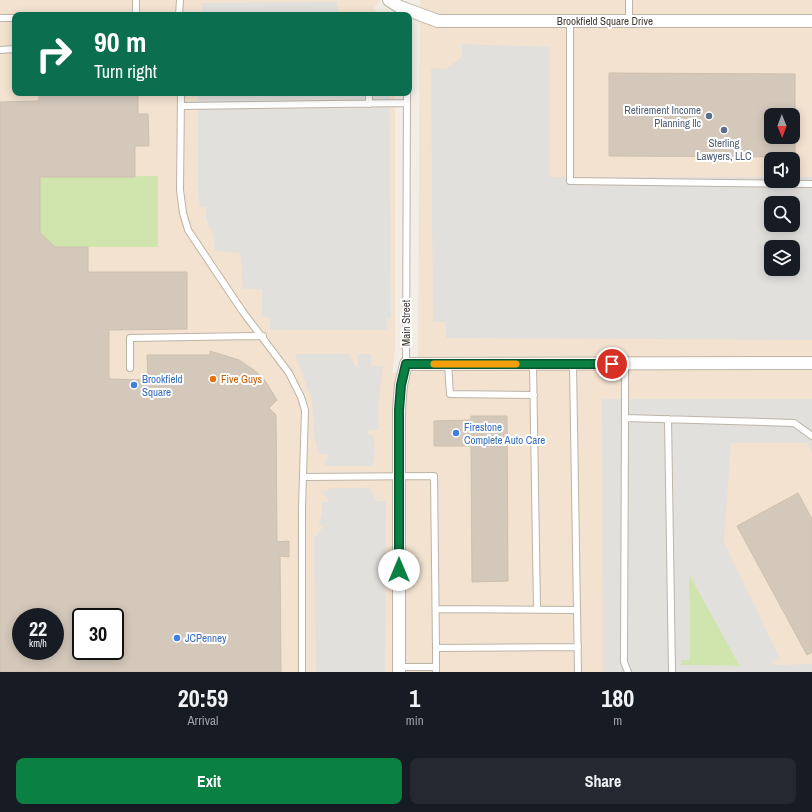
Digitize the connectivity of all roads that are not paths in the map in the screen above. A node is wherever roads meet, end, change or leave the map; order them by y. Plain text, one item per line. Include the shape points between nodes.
1 (136, 0) edge
2 (180, 0) edge
3 (389, 0) edge
4 (629, 0) edge
5 (400, 7) edge
6 (136, 12) edge
7 (180, 12) edge
8 (0, 18) edge
9 (12, 18) edge
10 (812, 21) edge
11 (570, 22) junction
12 (629, 22) junction
13 (12, 49) edge
14 (0, 50) edge
15 (180, 96) edge
16 (369, 96) edge
17 (407, 96) edge
18 (407, 103) junction
19 (369, 104) junction
20 (181, 106) junction
21 (812, 184) edge
22 (263, 336) junction
23 (812, 363) edge
24 (406, 364) junction
25 (448, 364) junction
26 (533, 364) junction
27 (573, 364) junction
28 (625, 364) junction
29 (130, 368) dead end
30 (534, 395) junction
31 (625, 418) junction
32 (668, 419) junction
33 (812, 436) edge
34 (399, 476) junction
35 (303, 477) junction
36 (436, 609) junction
37 (538, 609) junction
38 (577, 610) junction
39 (578, 647) junction
40 (436, 648) junction
41 (399, 669) edge
42 (436, 669) edge
43 (302, 672) edge
44 (578, 672) edge
45 (628, 672) edge
46 (672, 672) edge

1 - 6 lane
2 - 7 lane
3 - 5 street, Brookfield Square Drive
4 - 12 lane
5 - 11 street, Brookfield Square Drive via 438,21
8 - 9 lane
10 - 12 street, Brookfield Square Drive
11 - 12 street, Brookfield Square Drive
11 - 21 lane via 570,181
13 - 14 lane
15 - 20 lane
16 - 19 lane
17 - 18 lane, Main Street
18 - 19 lane
18 - 24 lane, Main Street
19 - 20 lane
20 - 22 lane via 180,190 182,213 188,230 243,312
22 - 29 lane via 130,338
22 - 35 lane via 289,373 305,410
23 - 28 street
24 - 25 street
24 - 34 street, Main Street via 400,391
25 - 26 street
25 - 30 lane via 450,394
26 - 27 street
26 - 30 lane
27 - 28 street
27 - 38 lane
28 - 31 lane
30 - 37 lane
31 - 32 lane
31 - 45 lane via 624,662
32 - 33 lane via 794,423
32 - 46 lane
34 - 35 lane
34 - 36 lane via 434,476
34 - 41 street, Main Street
35 - 43 lane
36 - 37 lane
36 - 40 lane
37 - 38 lane
38 - 39 lane
39 - 40 lane
39 - 44 lane
40 - 42 lane
41 - 42 lane

